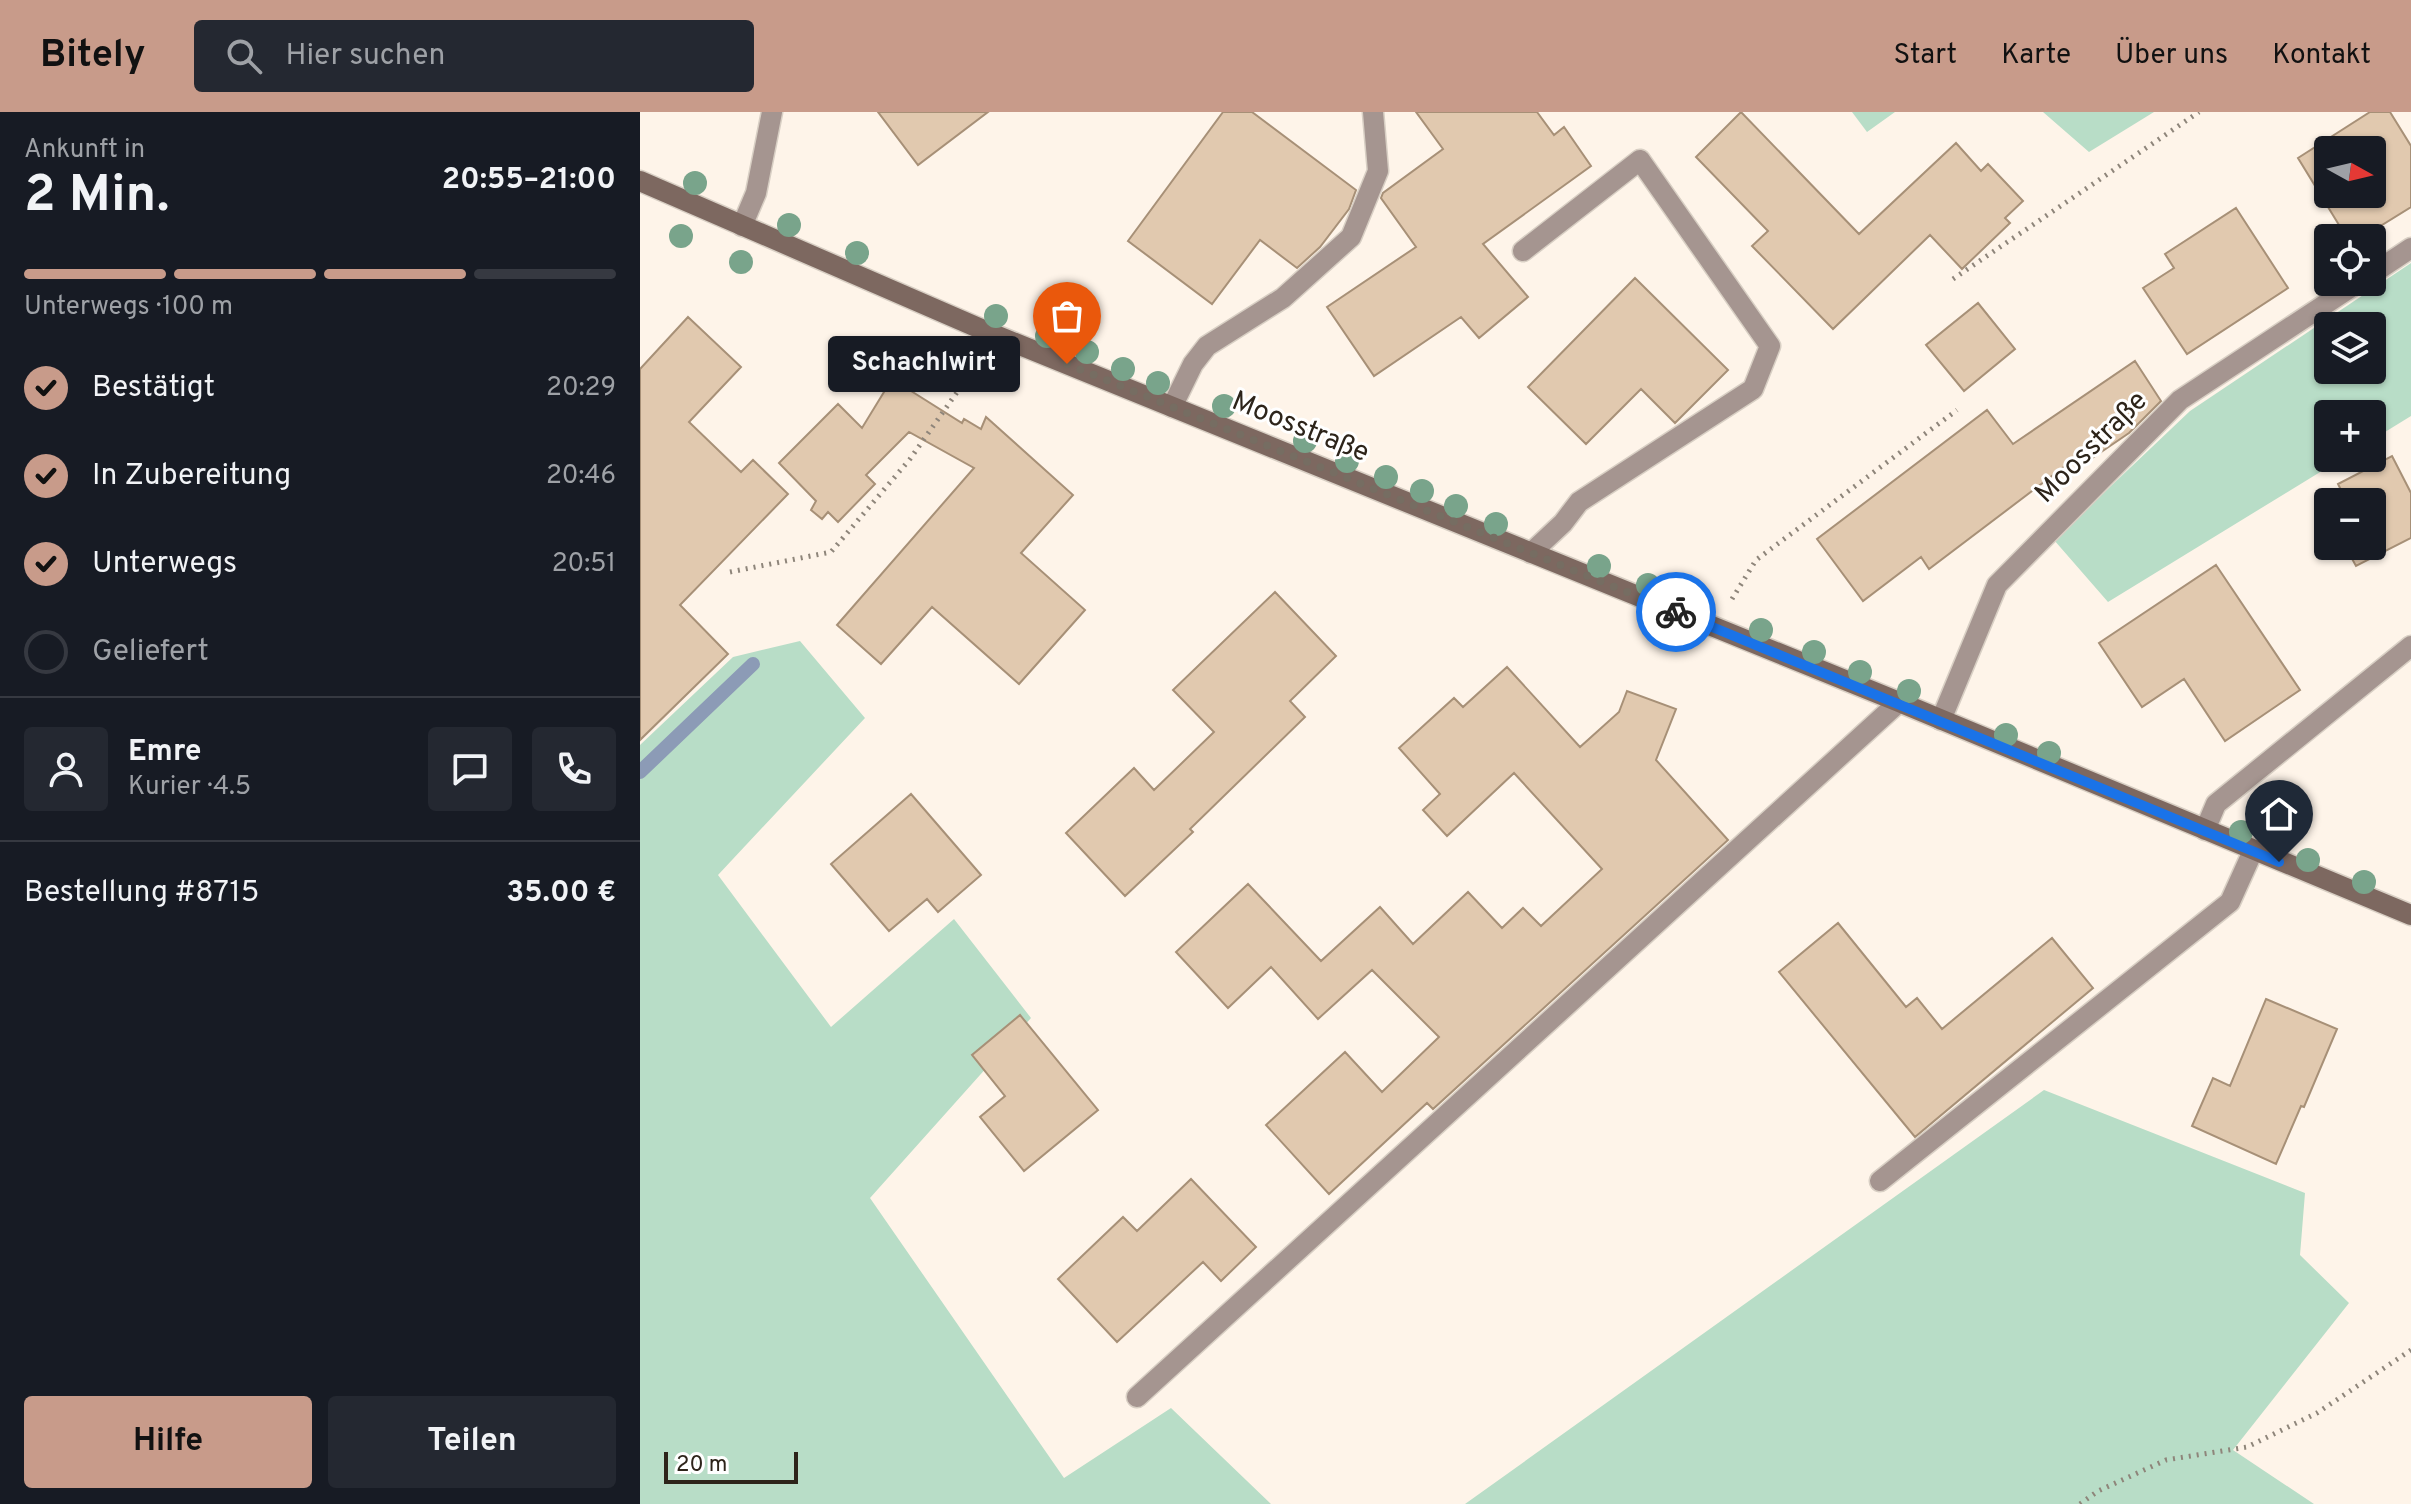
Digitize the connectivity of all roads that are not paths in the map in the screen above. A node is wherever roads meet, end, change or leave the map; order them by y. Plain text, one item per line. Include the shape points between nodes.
1 (772, 112) edge
2 (1373, 112) edge
3 (642, 186) edge
4 (742, 226) junction
5 (2411, 248) edge
6 (1523, 251) dead end
7 (2386, 265) edge
8 (2338, 296) edge
9 (1172, 407) junction
10 (1531, 553) junction
11 (2411, 646) edge
12 (1899, 702) junction
13 (1941, 720) junction
14 (2205, 830) junction
15 (2253, 851) junction
16 (2411, 915) edge
17 (1880, 1181) dead end
18 (1137, 1397) dead end

1 - 4 street via 756,193
2 - 9 street via 1378,171 1351,237 1283,298 1207,346
3 - 4 street, Moosstraße
4 - 9 street, Moosstraße
5 - 7 street
6 - 10 street via 1640,160 1770,346 1753,389 1579,502
8 - 13 street, Moosstraße via 2180,400 1997,585
9 - 10 street, Moosstraße
10 - 12 street, Moosstraße
11 - 14 street via 2216,804
12 - 13 street, Moosstraße
12 - 18 street
13 - 14 street, Moosstraße
14 - 15 street, Moosstraße
15 - 16 street, Moosstraße
15 - 17 street via 2230,902

